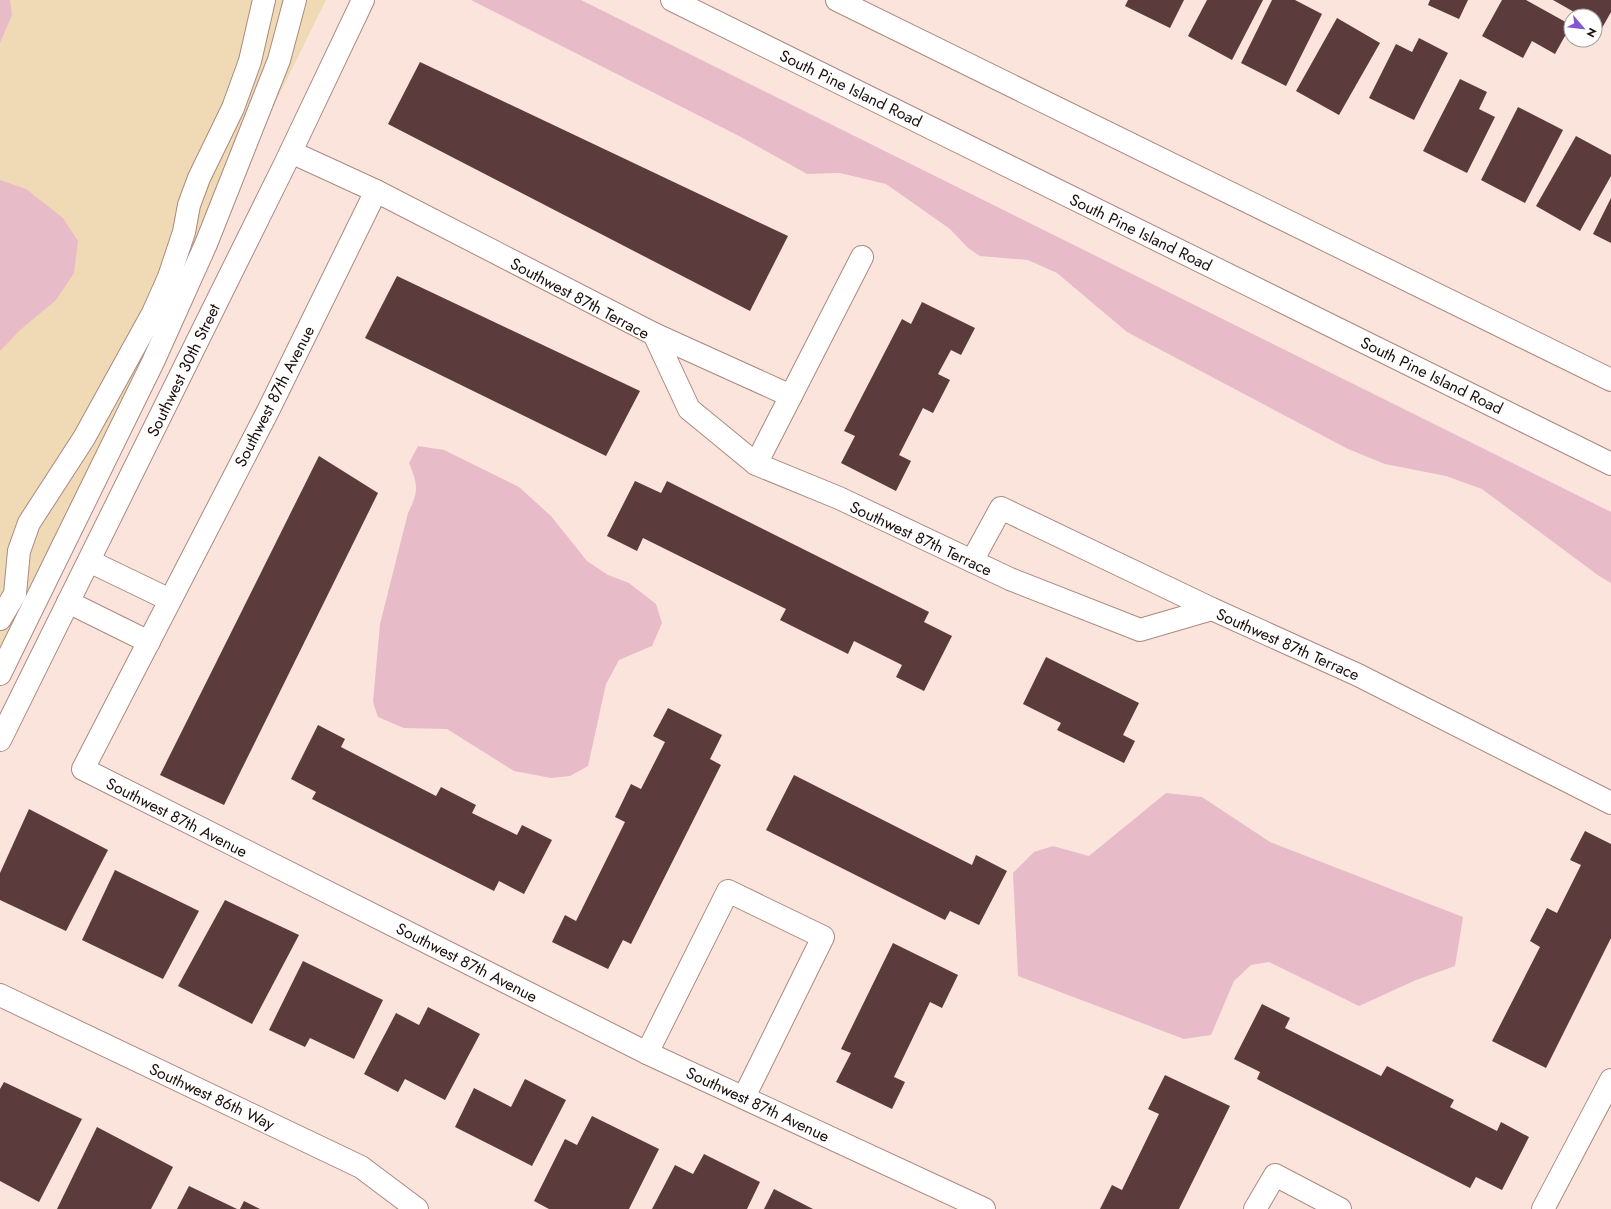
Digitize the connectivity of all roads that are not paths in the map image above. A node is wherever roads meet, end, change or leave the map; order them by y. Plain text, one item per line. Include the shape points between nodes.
1 (264, 0) edge
2 (295, 0) edge
3 (363, 0) edge
4 (672, 0) edge
5 (837, 0) edge
6 (291, 152) junction
7 (376, 191) junction
8 (862, 257) dead end
9 (654, 334) junction
10 (1611, 380) edge
11 (792, 396) junction
12 (756, 464) junction
13 (1611, 464) edge
14 (88, 561) junction
15 (972, 561) junction
16 (170, 600) junction
17 (68, 602) junction
18 (1212, 609) junction
19 (0, 619) edge
20 (149, 642) junction
21 (0, 674) edge
22 (0, 740) edge
23 (1611, 803) edge
24 (0, 995) edge
25 (647, 1053) junction
26 (1611, 1080) edge
27 (744, 1097) junction
28 (417, 1209) edge
29 (984, 1209) edge
30 (1255, 1209) edge
31 (1340, 1209) edge
32 (1543, 1209) edge

1 - 19 street via 250,61 233,108 199,178 169,277 140,338 84,438 29,523 19,551 15,594
2 - 21 street via 279,60 206,244 153,362
3 - 6 street, Southwest 30th Street
4 - 13 street, South Pine Island Road
5 - 10 street
6 - 7 street, Southwest 87th Terrace
6 - 14 street, Southwest 30th Street
7 - 9 street, Southwest 87th Terrace
7 - 16 street, Southwest 87th Avenue via 268,411
8 - 11 street
9 - 11 street
9 - 12 street, Southwest 87th Terrace via 689,408
11 - 12 street
12 - 15 street, Southwest 87th Terrace via 839,498
14 - 16 street
14 - 17 street, Southwest 30th Street
15 - 18 street, Southwest 87th Terrace via 1010,580 1140,630
15 - 18 street via 1001,508
16 - 20 street, Southwest 87th Avenue
17 - 20 street
17 - 22 street, Southwest 30th Street
18 - 23 street, Southwest 87th Terrace via 1358,675
20 - 25 street, Southwest 87th Avenue via 83,769
24 - 28 street, Southwest 86th Way via 361,1167
25 - 27 street, Southwest 87th Avenue
25 - 27 street via 728,891 823,937
26 - 32 street
27 - 29 street, Southwest 87th Avenue
30 - 31 street via 1275,1175

